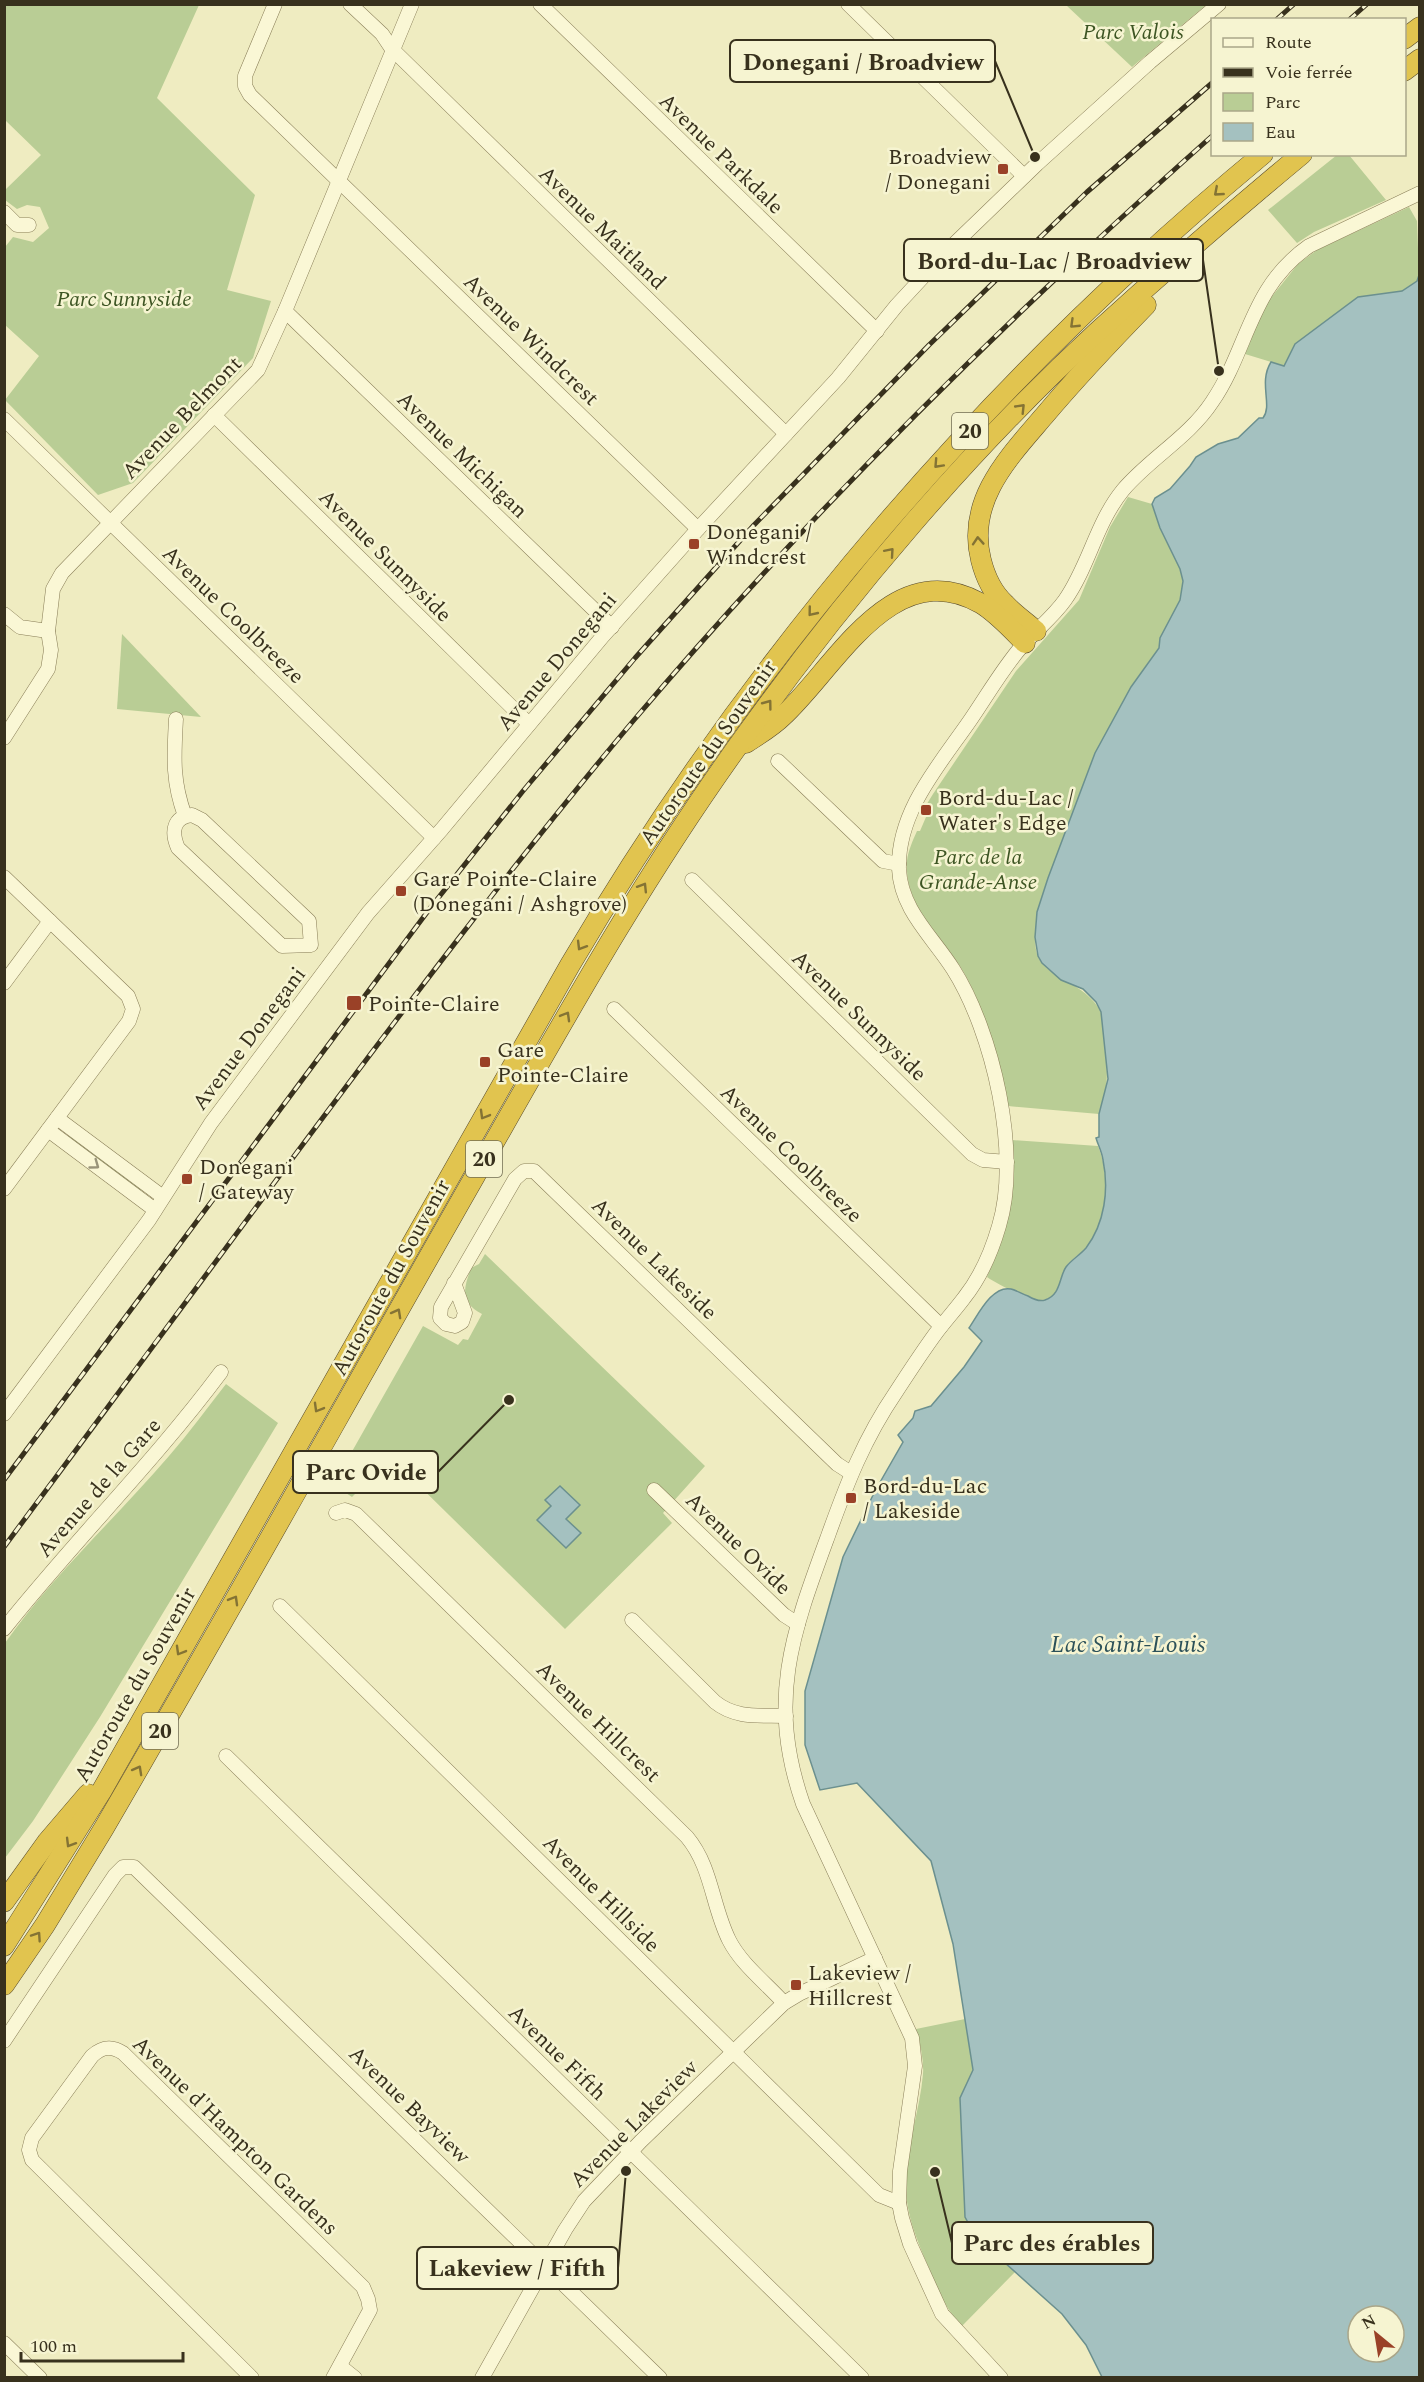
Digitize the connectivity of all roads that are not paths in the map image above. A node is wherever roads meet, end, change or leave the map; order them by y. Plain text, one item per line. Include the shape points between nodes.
1 (275, 4) edge
2 (350, 4) edge
3 (411, 4) edge
4 (540, 4) edge
5 (848, 4) edge
6 (1219, 4) edge
7 (1419, 27) edge
8 (1406, 37) edge
9 (392, 49) junction
10 (1419, 59) edge
11 (1406, 69) edge
12 (1261, 156) edge
13 (1300, 156) edge
14 (1024, 176) junction
15 (338, 178) junction
16 (1419, 193) edge
17 (1243, 204) junction
18 (4, 212) edge
19 (29, 225) dead end
20 (285, 311) junction
21 (877, 331) junction
22 (214, 415) junction
23 (4, 419) edge
24 (786, 434) junction
25 (110, 522) junction
26 (698, 528) junction
27 (4, 614) edge
28 (612, 627) junction
29 (48, 632) junction
30 (1031, 637) junction
31 (176, 719) dead end
32 (529, 724) junction
33 (4, 738) edge
34 (734, 752) junction
35 (777, 761) dead end
36 (185, 816) junction
37 (434, 838) junction
38 (899, 864) junction
39 (4, 877) edge
40 (692, 880) dead end
41 (50, 921) junction
42 (311, 945) junction
43 (332, 962) junction
44 (4, 983) edge
45 (614, 1009) dead end
46 (57, 1118) junction
47 (48, 1130) junction
48 (1007, 1162) junction
49 (4, 1189) edge
50 (163, 1197) junction
51 (155, 1210) junction
52 (454, 1283) dead end
53 (941, 1326) junction
54 (221, 1372) dead end
55 (4, 1414) edge
56 (851, 1473) junction
57 (654, 1490) dead end
58 (336, 1513) dead end
59 (280, 1606) dead end
60 (632, 1620) dead end
61 (798, 1624) junction
62 (4, 1629) edge
63 (786, 1716) junction
64 (121, 1756) junction
65 (226, 1756) dead end
66 (4, 1902) edge
67 (4, 1946) edge
68 (875, 1958) junction
69 (4, 1985) edge
70 (784, 2003) junction
71 (4, 2041) edge
72 (734, 2052) junction
73 (630, 2152) junction
74 (899, 2203) junction
75 (545, 2266) junction
76 (4, 2343) edge
77 (337, 2372) edge
78 (40, 2378) edge
79 (252, 2378) edge
80 (355, 2378) edge
81 (482, 2378) edge
82 (660, 2378) edge
83 (862, 2378) edge
84 (1001, 2378) edge

1 - 15 street, Avenue Windcrest via 245,76 245,86
2 - 9 street, Avenue Maitland
3 - 9 street, Avenue Belmont
4 - 21 street, Avenue Parkdale
5 - 14 street
6 - 14 street, Avenue Donegani
7 - 8 highway
9 - 15 street, Avenue Belmont
9 - 24 street, Avenue Maitland
10 - 11 highway
12 -> 64 highway, Autoroute du Souvenir / 20 via 1128,273 965,435 835,584 714,741 633,860 570,965
13 - 17 highway, Autoroute du Souvenir / 20
14 - 21 street, Avenue Donegani via 934,264
15 - 20 street, Avenue Belmont
15 - 26 street, Avenue Windcrest
16 - 30 street via 1314,243 1278,275 1255,309 1214,399 1124,489 1106,516 1068,596
30 -> 17 highway via 992,586 982,565 978,529 989,488 1067,388
34 -> 17 highway, Autoroute du Souvenir / 20 via 843,608 977,455 1095,334
18 - 19 street via 17,225
20 - 22 street, Avenue Belmont via 258,370
20 - 28 street, Avenue Michigan
21 - 24 street, Avenue Donegani
22 - 25 street, Avenue Belmont
22 - 32 street, Avenue Sunnyside
23 - 25 street, Avenue Coolbreeze
24 - 26 street, Avenue Donegani
25 - 29 street, Avenue Belmont via 52,589
25 - 37 street, Avenue Coolbreeze
26 - 28 street, Avenue Donegani
27 - 29 street via 20,627
28 - 32 street, Avenue Donegani
29 - 33 street, Avenue Belmont via 48,669
30 - 34 highway via 971,599 941,592 908,597 870,621 783,717
30 - 38 street via 919,796 907,826
31 - 36 street via 173,767
32 - 37 street, Avenue Donegani
69 -> 34 highway, Autoroute du Souvenir / 20 via 104,1828 601,954
35 - 38 street via 883,861
36 - 42 street via 202,820 309,921
36 - 42 street via 173,829 178,848 282,946
37 - 43 street, Avenue Donegani via 388,889
38 - 48 street via 908,904 956,974 984,1041 998,1091
39 - 41 street
40 - 48 street, Avenue Sunnyside via 972,1154 983,1160
41 - 44 street
41 - 46 street via 128,996 133,1009 129,1021
42 - 43 street
43 - 50 street, Avenue Donegani via 205,1131
45 - 53 street, Avenue Coolbreeze
46 - 47 street
46 - 50 street
47 - 49 street
47 -> 51 street
48 - 53 street via 1005,1199 997,1232 970,1289
50 - 51 street, Avenue Donegani
51 - 55 street, Avenue Donegani
52 - 56 street, Avenue Lakeside via 515,1179 524,1171 534,1171 837,1464
53 - 56 street via 874,1424
54 - 62 street, Avenue de la Gare via 157,1453
56 - 61 street
57 - 61 street, Avenue Ovide
58 - 70 street, Avenue Hillcrest via 345,1510 356,1514 682,1833 699,1855 734,1948
59 - 72 street, Avenue Hillside
60 - 63 street via 726,1711 747,1716
61 - 63 street via 787,1671
63 - 68 street via 791,1763 804,1804
64 - 66 highway via 47,1842
64 -> 67 highway, Autoroute du Souvenir / 20
65 - 73 street, Avenue Fifth
68 - 70 street, Avenue Lakeview
68 - 74 street via 909,2031 915,2054
70 - 72 street, Avenue Lakeview
71 - 75 street, Avenue Bayview via 115,1875 127,1865 134,1867
72 - 73 street, Avenue Lakeview
72 - 74 street, Avenue Hillside via 879,2194
73 - 75 street, Avenue Lakeview via 584,2201
73 - 83 street, Avenue Fifth
74 - 84 street via 906,2234 942,2313
75 - 81 street, Avenue Lakeview
75 - 82 street, Avenue Bayview
76 - 78 street
77 - 79 street, Avenue d'Hampton Gardens via 370,2310 363,2288 123,2053 112,2047 102,2049 92,2056 32,2138 32,2160
77 - 80 street, Avenue d'Hampton Gardens

